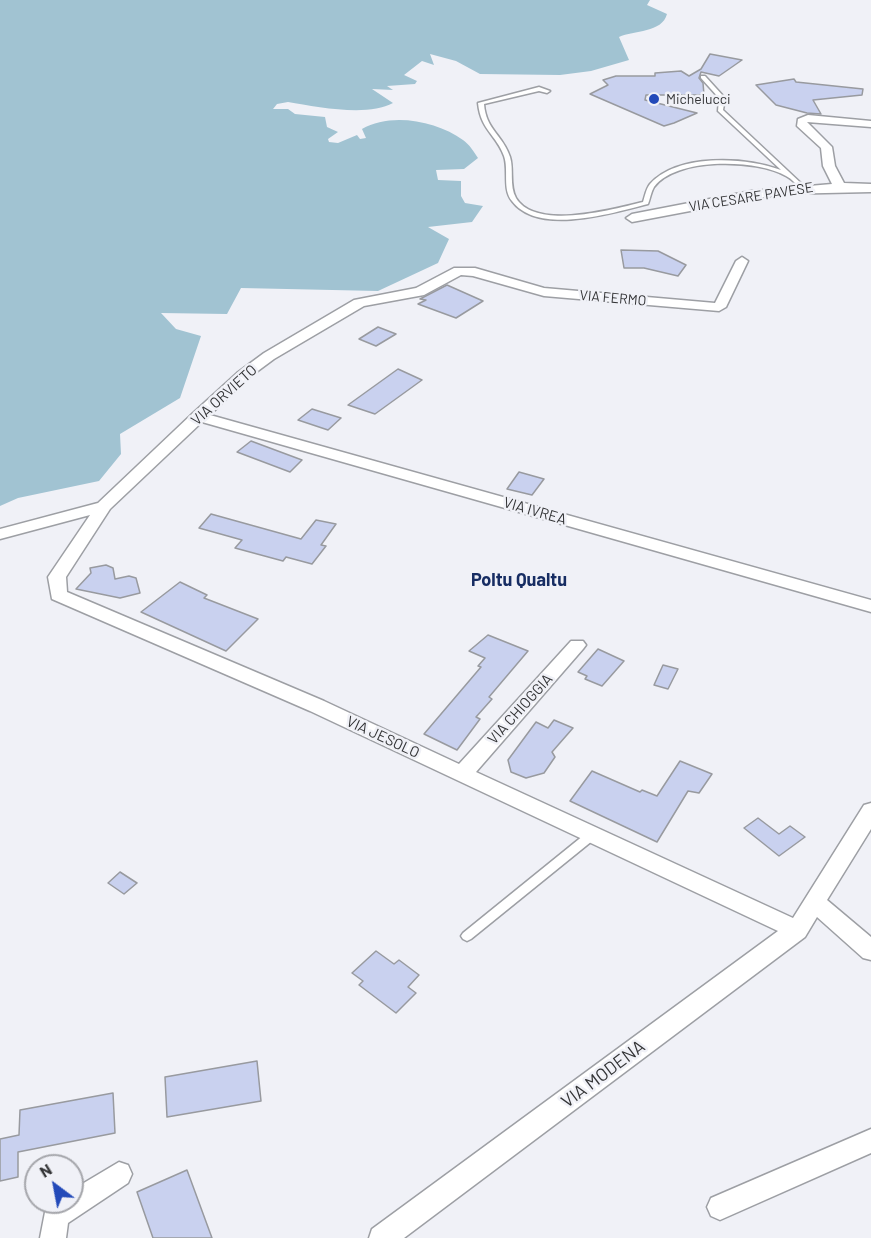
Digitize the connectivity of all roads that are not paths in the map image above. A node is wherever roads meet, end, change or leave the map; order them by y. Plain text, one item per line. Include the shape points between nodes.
1 (703, 77) dead end
2 (547, 91) dead end
3 (871, 124) edge
4 (789, 175) junction
5 (839, 186) junction
6 (802, 187) junction
7 (871, 188) edge
8 (632, 218) dead end
9 (742, 261) dead end
10 (459, 271) joint
11 (198, 416) junction
12 (104, 507) junction
13 (0, 534) edge
14 (871, 606) edge
15 (578, 645) dead end
16 (463, 773) junction
17 (871, 811) edge
18 (594, 834) junction
19 (815, 903) junction
20 (797, 930) junction
21 (467, 936) dead end
22 (871, 951) edge
23 (871, 1141) edge
24 (119, 1174) dead end
25 (720, 1207) dead end
26 (53, 1238) edge
27 (382, 1238) edge

1 - 4 lane via 722,98 720,110
2 - 4 lane via 539,89 481,103 481,118 508,158 512,199 522,209 546,216 575,217 646,203 651,186 668,172 698,163 748,164
3 - 5 street via 808,118 802,121 802,126 826,147
4 - 6 lane
5 - 6 street, VIA CESARE PAVESE
5 - 7 street, VIA CESARE PAVESE
6 - 8 street, VIA CESARE PAVESE
9 - 10 street, VIA FERMO via 719,308 544,292
10 - 11 street, VIA ORVIETO via 419,292 358,303 306,332 242,376
11 - 12 street, VIA ORVIETO
11 - 14 street, VIA IVREA
12 - 13 street, VIA ORVIETO
12 - 16 street, VIA JESOLO via 57,578 58,595
15 - 16 street, VIA CHIOGGIA
16 - 18 street, VIA JESOLO
17 - 19 street, VIA MODENA
18 - 20 street, VIA JESOLO
18 - 21 lane
19 - 20 street, VIA MODENA
19 - 22 street
20 - 27 street, VIA MODENA
23 - 25 street
24 - 26 street via 55,1216

